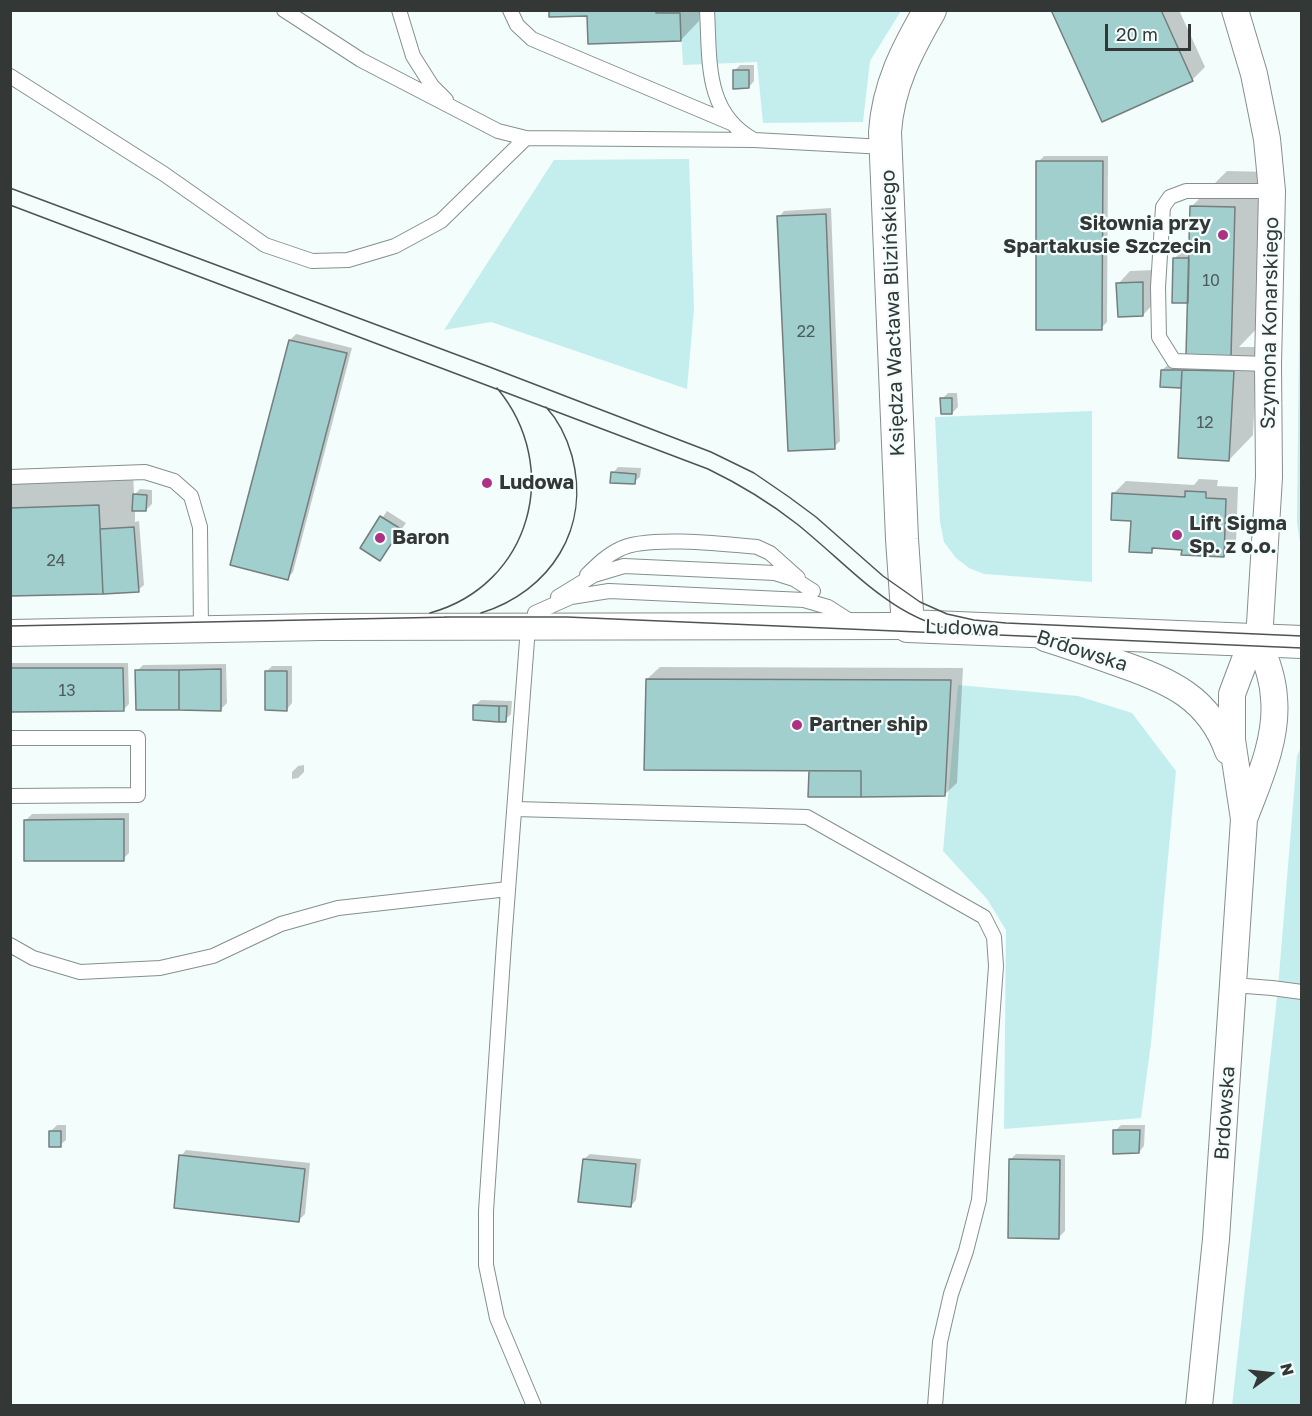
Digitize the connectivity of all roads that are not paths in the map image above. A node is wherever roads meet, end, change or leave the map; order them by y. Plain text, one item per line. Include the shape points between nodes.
1 (284, 10) edge
2 (399, 10) edge
3 (510, 10) edge
4 (708, 10) edge
5 (930, 10) edge
6 (1235, 10) edge
7 (10, 76) edge
8 (453, 108) junction
9 (730, 123) junction
10 (526, 138) junction
11 (754, 140) junction
12 (885, 147) junction
13 (1272, 191) junction
14 (1268, 364) junction
15 (10, 477) edge
16 (572, 588) junction
17 (813, 591) junction
18 (836, 612) junction
19 (522, 622) junction
20 (860, 626) junction
21 (908, 626) junction
22 (201, 630) junction
23 (1016, 630) junction
24 (10, 633) edge
25 (1259, 640) junction
26 (1302, 642) edge
27 (10, 738) edge
28 (1237, 778) junction
29 (10, 796) edge
30 (515, 809) junction
31 (1244, 819) junction
32 (508, 890) junction
33 (10, 945) edge
34 (1233, 985) junction
35 (1302, 992) edge
36 (534, 1406) edge
37 (935, 1406) edge
38 (1199, 1406) edge

1 - 8 lane via 361,60
2 - 8 lane via 413,56 432,86
3 - 9 lane via 517,25 532,39
4 - 9 lane via 711,76
5 - 12 street, Księdza Wacława Blizińskiego via 895,79 886,117
6 - 13 street, Szymona Konarskiego via 1254,74
7 - 10 lane via 164,174 265,245 312,261 348,260 395,246 441,221
8 - 10 lane via 498,131
9 - 11 lane
10 - 11 lane
11 - 12 lane
12 - 21 street, Księdza Wacława Blizińskiego
13 - 14 street, Szymona Konarskiego
13 - 14 lane via 1186,191 1170,197 1162,207 1158,287 1159,337 1174,361
14 - 25 street, Szymona Konarskiego via 1269,477
15 - 22 lane via 146,472 174,481 191,496 200,527
16 - 17 lane via 600,573 631,566 779,573
16 - 17 lane via 619,549 654,541 757,547 776,557
16 - 19 lane
17 - 18 lane
18 - 19 lane via 804,600 609,591 571,597
18 - 20 lane
19 - 20 street, Ludowa
19 - 22 street, Ludowa
19 - 30 lane
20 - 21 street, Ludowa
21 - 23 street, Ludowa
22 - 24 street, Ludowa
23 - 25 street, Ludowa
23 - 28 street, Brdowska via 1158,677 1182,691 1207,713 1220,732
25 - 26 street, Ludowa
25 - 28 street, Brdowska via 1244,662 1232,694
25 - 31 street, Brdowska via 1267,660 1275,707 1267,752
27 - 29 lane via 138,738 138,795
28 - 31 street, Brdowska
30 - 32 lane
30 - 37 lane via 807,817 984,917 994,937 996,966 979,1200 940,1342
31 - 34 street, Brdowska
32 - 33 lane via 338,908 281,924 213,956 160,968 80,972 33,958
32 - 36 lane via 486,1210 486,1265 497,1318
34 - 35 lane
34 - 38 street, Brdowska via 1213,1275

